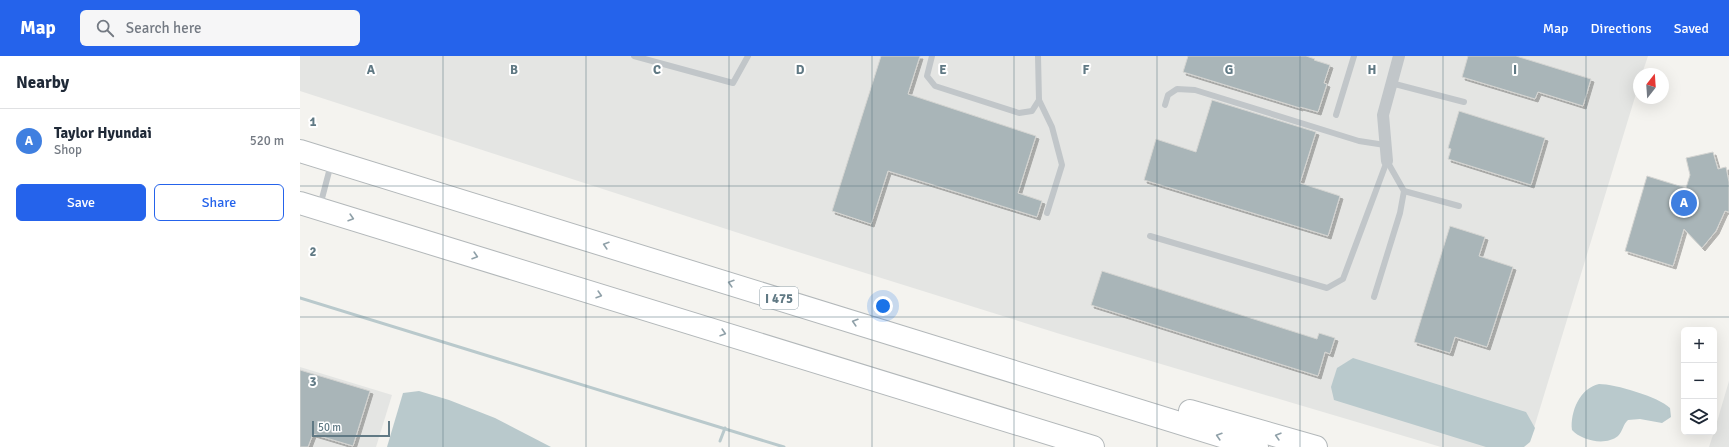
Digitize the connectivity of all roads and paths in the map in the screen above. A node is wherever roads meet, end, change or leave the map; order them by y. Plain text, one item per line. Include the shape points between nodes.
1 (634, 56) edge
2 (748, 56) edge
3 (932, 56) edge
4 (1038, 56) edge
5 (1354, 56) edge
6 (1398, 56) edge
7 (1391, 83) junction
8 (1039, 100) junction
9 (1464, 102) dead end
10 (1165, 105) dead end
11 (1336, 115) dead end
12 (1385, 146) junction
13 (300, 151) edge
14 (332, 161) junction
15 (1387, 161) junction
16 (1404, 191) junction
17 (310, 206) edge
18 (1459, 206) dead end
19 (1047, 213) dead end
20 (1150, 236) dead end
21 (1374, 297) dead end
22 (886, 331) junction
23 (1094, 447) edge
24 (1257, 447) edge
25 (1316, 447) edge

1 - 2 lane via 733,83
3 - 8 lane via 927,76 935,86 1019,113 1032,111
4 - 8 lane
5 - 11 lane
6 - 7 street
7 - 9 lane
7 - 12 street via 1383,115
8 - 19 lane via 1052,127 1062,165
10 - 12 lane via 1168,96 1178,89 1195,90 1359,141
12 - 15 street
13 - 14 highway, I 475
14 - 17 lane
22 -> 14 highway, I 475
15 - 16 lane
15 - 20 lane via 1343,279 1327,288
16 - 18 lane
16 - 21 lane via 1400,213
17 -> 23 highway
24 -> 22 highway, I 475
25 -> 22 highway

